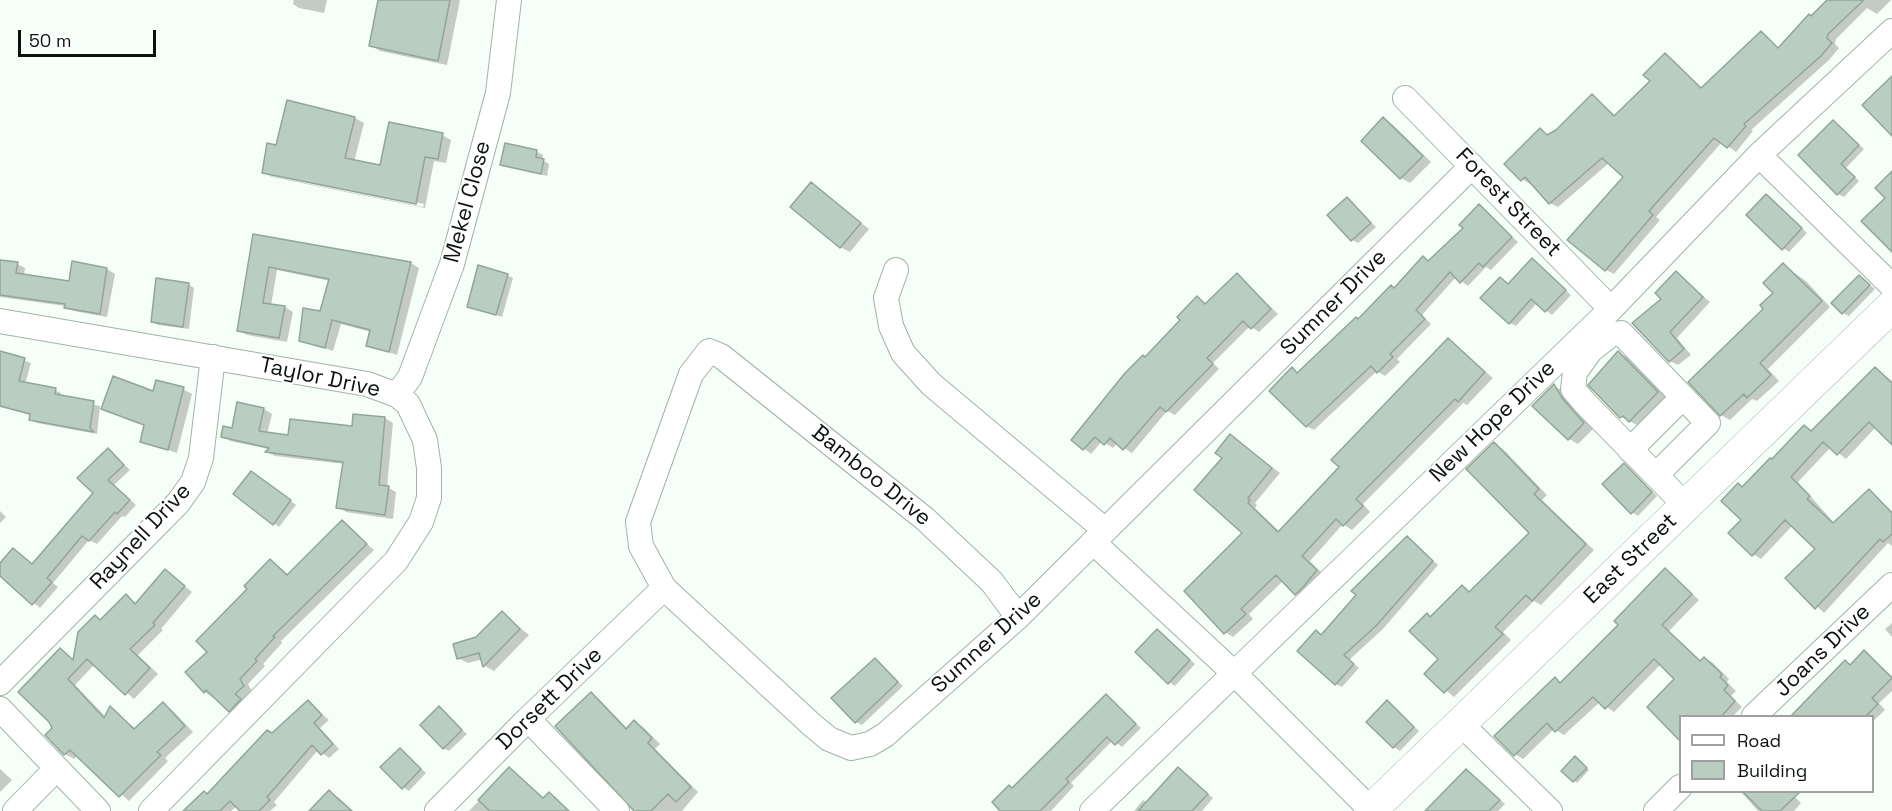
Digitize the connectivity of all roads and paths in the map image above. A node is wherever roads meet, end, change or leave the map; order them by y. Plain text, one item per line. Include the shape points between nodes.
1 (510, 0) edge
2 (1892, 31) edge
3 (1405, 98) dead end
4 (1759, 155) junction
5 (1472, 166) junction
6 (896, 270) dead end
7 (1892, 286) edge
8 (1892, 306) edge
9 (1611, 309) junction
10 (0, 321) edge
11 (709, 351) joint
12 (213, 357) junction
13 (398, 395) junction
14 (1683, 397) junction
15 (1630, 450) junction
16 (1656, 475) junction
17 (1686, 506) junction
18 (1099, 536) junction
19 (1892, 585) edge
20 (664, 588) junction
21 (1018, 617) junction
22 (1234, 673) junction
23 (0, 683) edge
24 (0, 709) edge
25 (1756, 715) edge
26 (528, 719) junction
27 (1460, 723) junction
28 (56, 769) junction
29 (1679, 788) edge
30 (15, 811) edge
31 (98, 811) edge
32 (151, 811) edge
33 (437, 811) edge
34 (617, 811) edge
35 (1092, 811) edge
36 (1370, 811) edge
37 (1550, 811) edge
38 (1656, 811) edge

1 - 13 street, Mekel Close via 498,93 452,264 410,377
2 - 4 street, New Hope Drive
3 - 5 street, Forest Street
4 - 7 street
4 - 9 street, New Hope Drive
5 - 9 street, Forest Street
5 - 18 street, Sumner Drive
6 - 18 street via 886,298 891,326 903,353 931,384
8 - 17 main road, East Street
9 - 22 street, New Hope Drive
10 - 12 street, Taylor Drive
11 - 20 street, Sumner Drive via 691,374 638,522 641,546
11 - 21 street, Bamboo Drive via 722,356 925,519 992,582
12 - 13 street, Taylor Drive via 367,384
12 - 23 street, Raynell Drive via 201,458 193,482 178,503
13 - 32 street, Taylor Drive via 415,415 425,440 429,498 421,522 396,561
14 - 15 street
14 - 15 street via 1621,333 1610,335 1591,350 1575,372 1573,389
14 - 16 street via 1708,423
15 - 16 street
16 - 17 street
17 - 27 main road, East Street
18 - 21 street, Sumner Drive
18 - 22 street
19 - 25 street, Joans Drive
20 - 21 street, Sumner Drive via 812,725 829,739 851,748 870,744 885,735
20 - 26 street, Dorsett Drive
22 - 35 street, New Hope Drive
22 - 36 street
24 - 28 street
26 - 33 street, Dorsett Drive
26 - 34 street
27 - 36 main road, East Street
27 - 37 street
28 - 30 street
28 - 31 street
29 - 38 street

